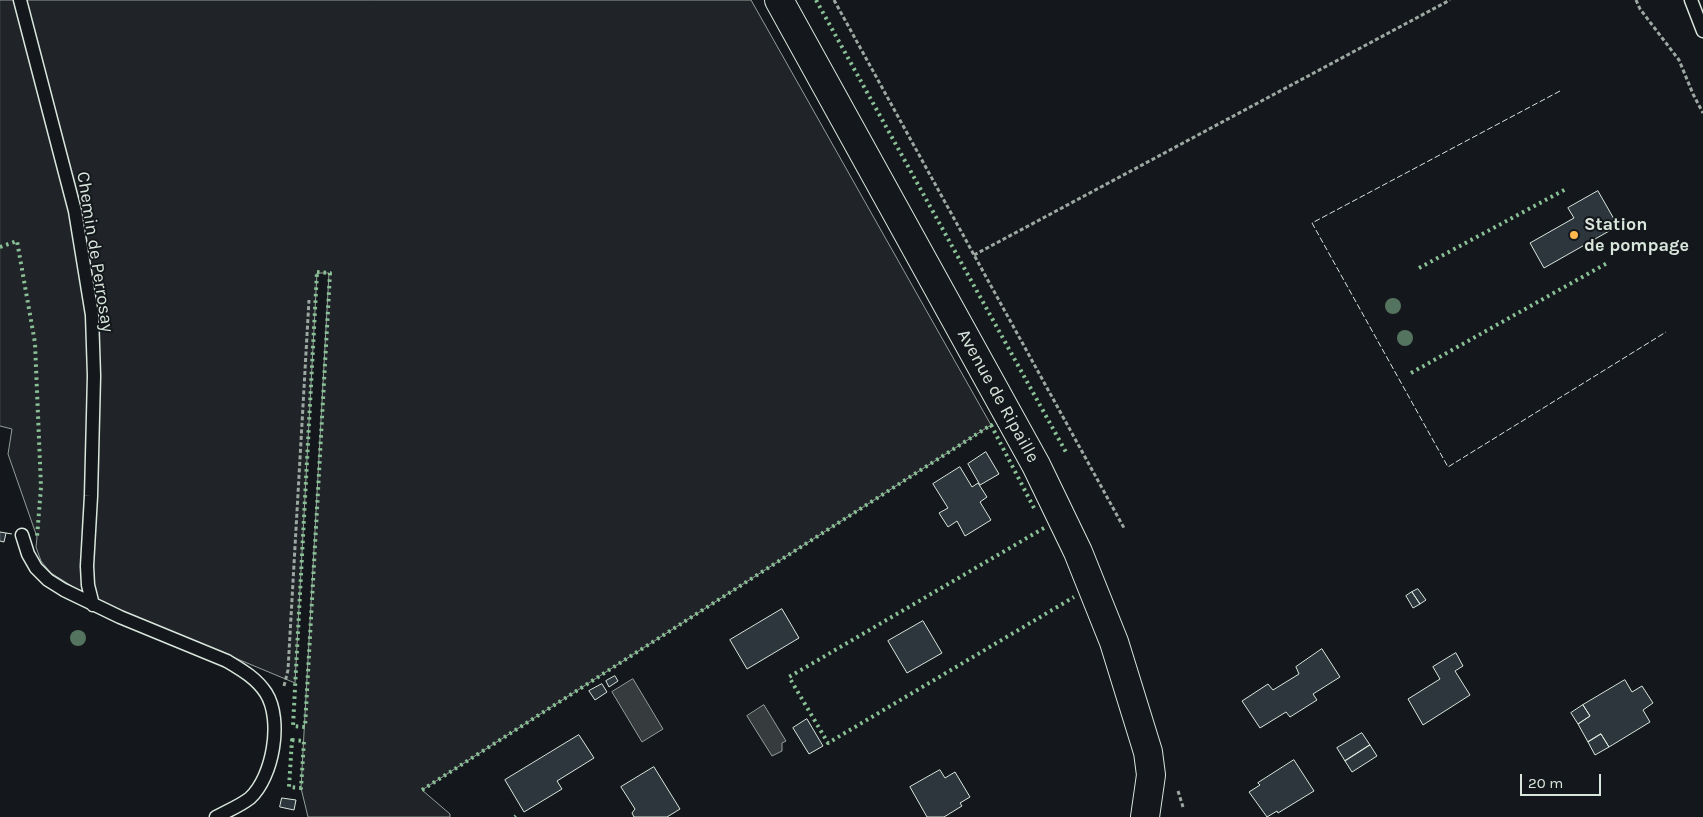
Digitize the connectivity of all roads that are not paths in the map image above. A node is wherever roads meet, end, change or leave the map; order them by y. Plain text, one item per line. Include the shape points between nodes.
1 (20, 0) edge
2 (778, 0) edge
3 (1691, 0) edge
4 (1703, 31) edge
5 (22, 535) dead end
6 (93, 605) junction
7 (216, 817) edge
8 (1145, 817) edge

1 - 6 lane, Chemin de Perrosay via 75,211 92,315 94,376 87,566
2 - 8 street, Avenue de Ripaille via 1036,465 1078,552 1114,642 1148,752 1151,775
3 - 4 lane
5 - 6 lane via 36,568 48,580
6 - 7 lane via 227,662 258,682 267,694 275,724 265,775 259,788 243,802

